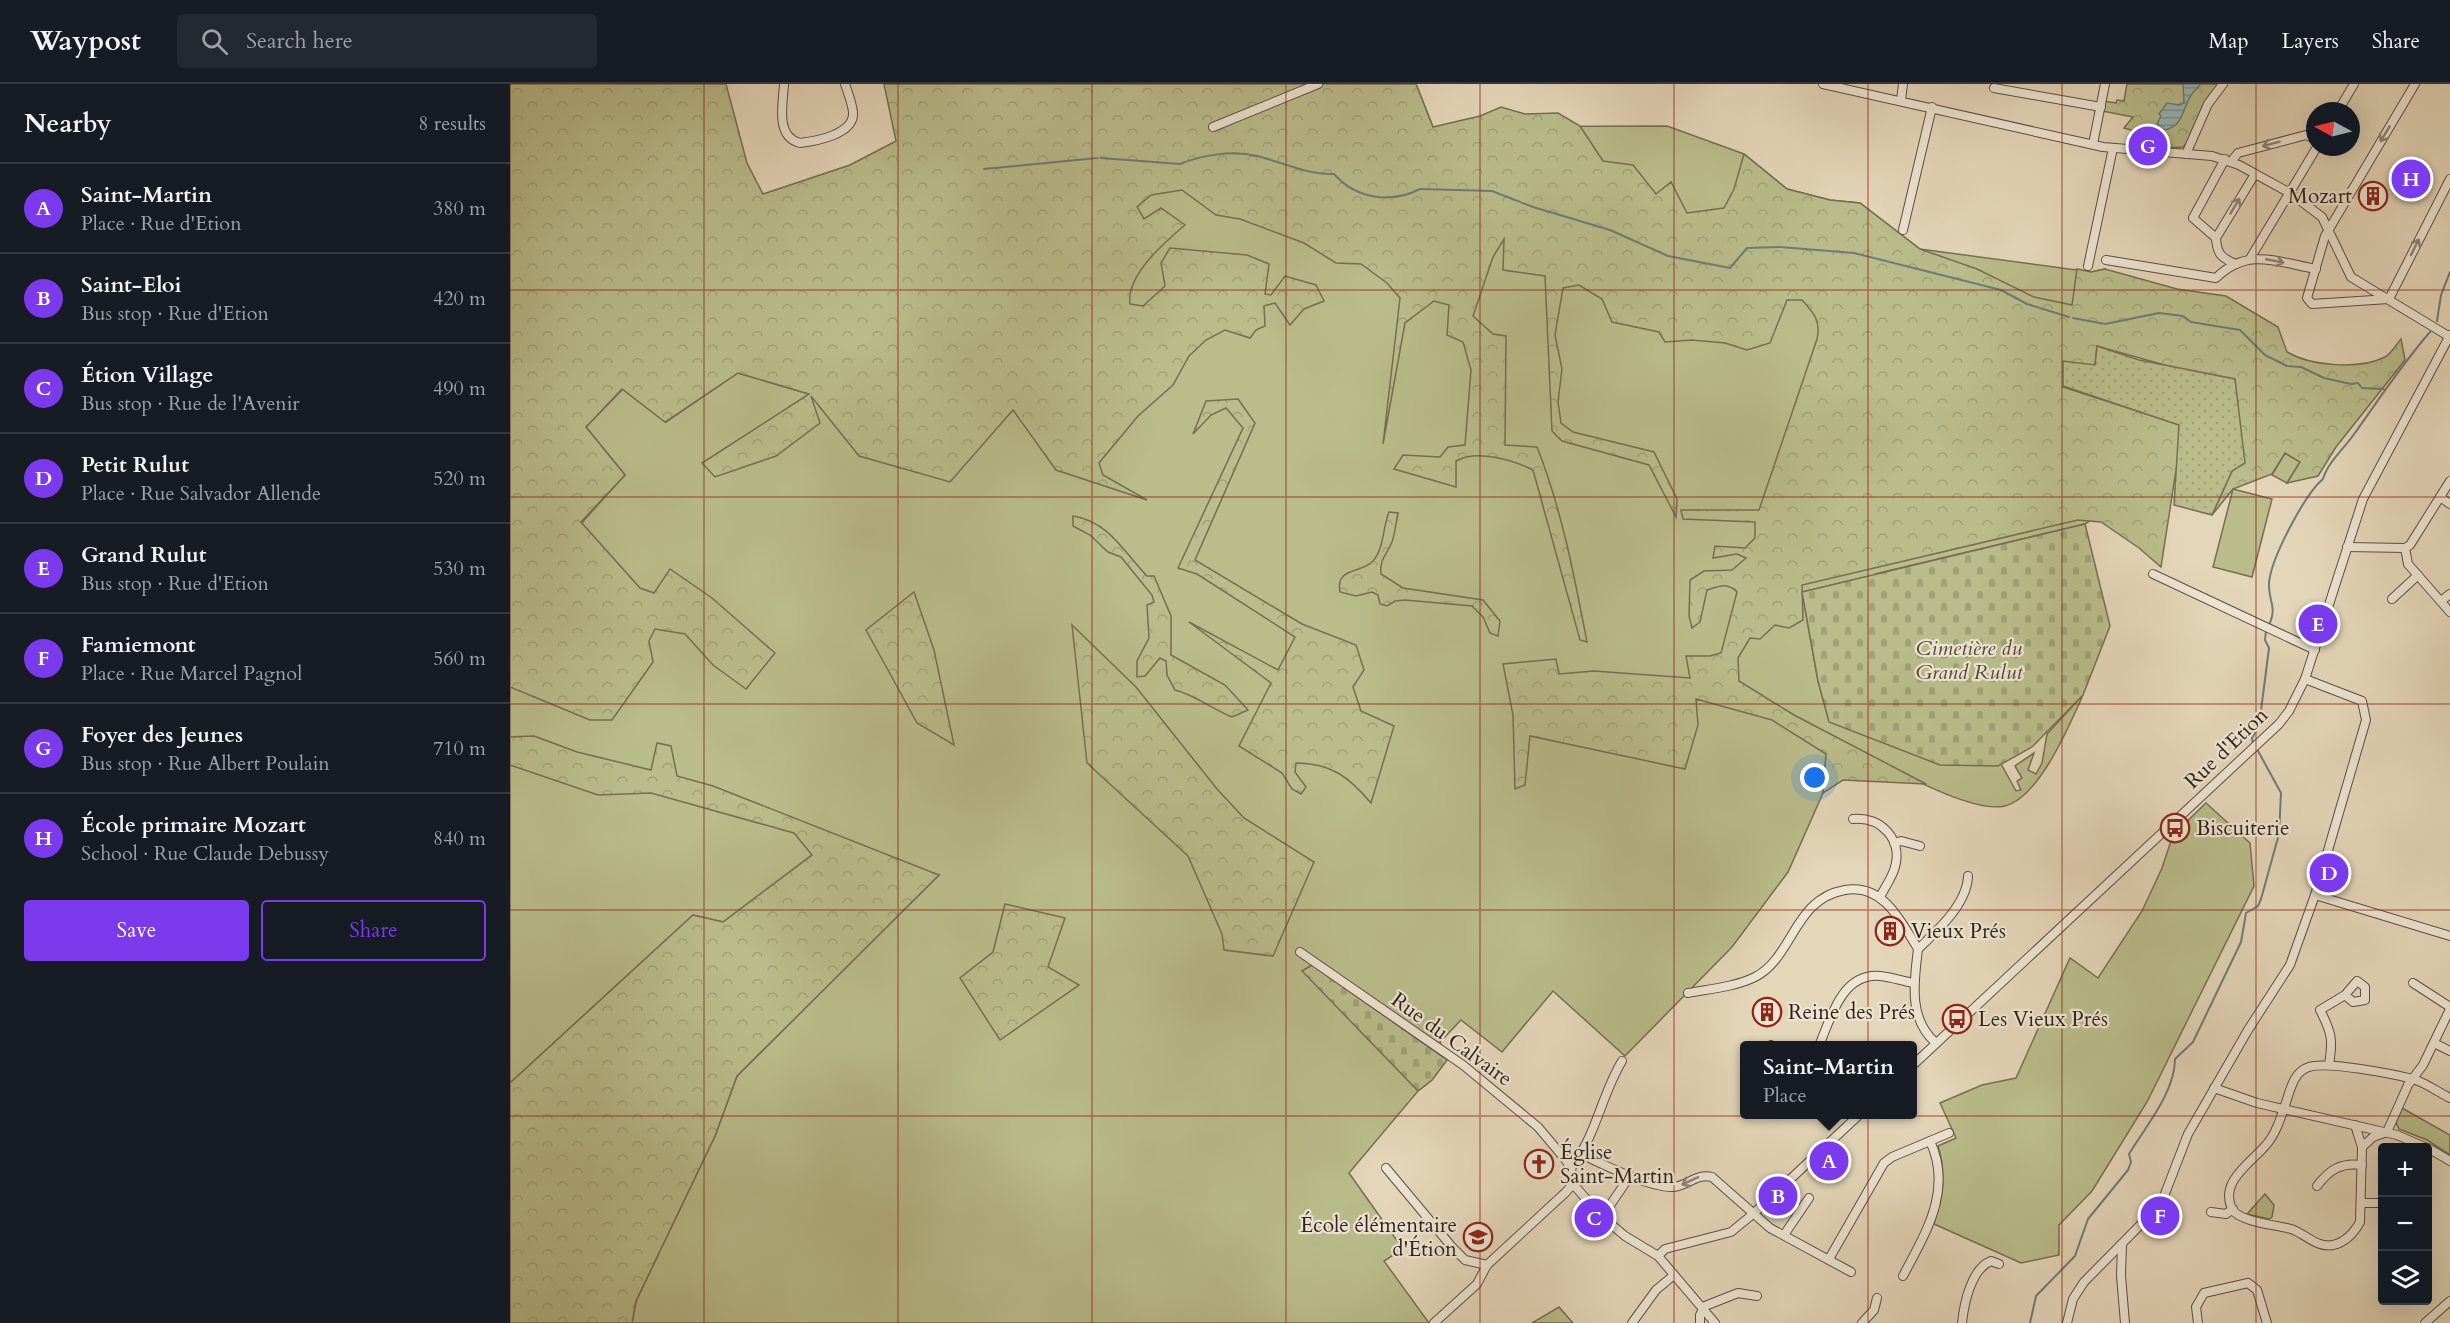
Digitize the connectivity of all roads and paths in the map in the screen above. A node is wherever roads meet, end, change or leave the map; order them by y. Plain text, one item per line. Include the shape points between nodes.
1 (784, 84) edge
2 (845, 84) edge
3 (1318, 84) edge
4 (1824, 84) edge
5 (1903, 84) edge
6 (2105, 84) edge
7 (2223, 84) edge
8 (2354, 84) edge
9 (2415, 84) edge
10 (1994, 88) dead end
11 (1901, 100) junction
12 (2343, 102) edge
13 (1932, 107) junction
14 (2101, 107) junction
15 (1213, 127) dead end
16 (2306, 135) edge
17 (2093, 144) junction
18 (2113, 148) junction
19 (2186, 154) junction
20 (2312, 156) edge
21 (2228, 160) junction
22 (2254, 174) junction
23 (2450, 179) edge
24 (2290, 193) junction
25 (2329, 229) junction
26 (1903, 230) dead end
27 (2216, 238) junction
28 (2251, 257) junction
29 (2106, 260) dead end
30 (2236, 264) junction
31 (2088, 266) dead end
32 (2316, 269) junction
33 (2389, 299) junction
34 (2450, 336) edge
35 (2450, 481) edge
36 (2440, 497) junction
37 (2450, 504) edge
38 (2347, 547) junction
39 (2405, 548) junction
40 (2152, 574) dead end
41 (2418, 575) junction
42 (2450, 594) edge
43 (2392, 599) dead end
44 (2441, 601) junction
45 (2450, 612) edge
46 (2315, 650) junction
47 (2305, 679) junction
48 (1853, 819) dead end
49 (1894, 843) junction
50 (1920, 846) dead end
51 (1968, 876) dead end
52 (2315, 895) junction
53 (1880, 897) junction
54 (2450, 936) edge
55 (1918, 949) junction
56 (1300, 952) dead end
57 (1913, 983) junction
58 (2413, 983) dead end
59 (1688, 993) dead end
60 (2345, 995) dead end
61 (2450, 1008) edge
62 (1821, 1041) edge
63 (1936, 1043) junction
64 (2434, 1043) junction
65 (2450, 1051) edge
66 (1622, 1061) dead end
67 (1917, 1061) edge
68 (2329, 1065) junction
69 (2415, 1080) junction
70 (2214, 1088) junction
71 (2450, 1098) edge
72 (2284, 1110) junction
73 (1855, 1119) edge
74 (2355, 1125) junction
75 (1949, 1132) dead end
76 (2387, 1132) junction
77 (1930, 1141) junction
78 (2414, 1143) edge
79 (2362, 1147) junction
80 (2432, 1151) edge
81 (1581, 1154) junction
82 (2450, 1161) edge
83 (2362, 1165) junction
84 (1386, 1168) dead end
85 (1571, 1168) junction
86 (1630, 1176) junction
87 (1573, 1184) junction
88 (2317, 1186) dead end
89 (1809, 1198) dead end
90 (2361, 1203) junction
91 (2378, 1203) edge
92 (2232, 1209) junction
93 (2211, 1212) dead end
94 (1754, 1214) junction
95 (1602, 1217) junction
96 (1784, 1235) junction
97 (2122, 1244) junction
98 (1658, 1256) junction
99 (1829, 1259) junction
100 (1999, 1264) dead end
101 (1487, 1265) junction
102 (1851, 1272) dead end
103 (1674, 1275) junction
104 (1903, 1276) dead end
105 (1757, 1296) dead end
106 (1877, 1298) dead end
107 (2450, 1302) edge
108 (1701, 1310) junction
109 (1434, 1323) edge
110 (1632, 1323) edge
111 (1700, 1323) edge
112 (1715, 1323) edge
113 (1862, 1323) edge
114 (1962, 1323) edge
115 (2067, 1323) edge
116 (2125, 1323) edge
117 (2198, 1323) edge
118 (2267, 1323) edge
119 (2425, 1323) edge

1 - 2 street via 783,127 787,136 800,143 844,131 850,125 853,111
3 - 15 street
4 - 11 street
5 - 11 street
6 - 14 street
7 - 19 street via 2208,104
8 - 12 street
9 -> 25 street
10 - 14 street
11 - 13 street
13 - 17 street
13 - 26 street
14 - 17 street
16 -> 21 street via 2238,153
17 - 18 street
18 - 19 street
18 - 31 street
19 - 21 street
20 - 24 street
21 - 22 street
21 - 27 street via 2193,218
22 - 24 street
27 -> 22 street
33 -> 23 street
24 - 25 street via 2322,217
24 - 28 street
25 - 32 street
25 - 33 street via 2351,277
27 - 30 street via 2220,257
28 - 30 street
28 -> 32 street
29 - 30 street via 2216,278
32 - 33 street via 2307,298 2312,304
33 - 34 street
34 - 38 street, Rue d'Etion via 2363,499
35 - 36 street
36 - 37 street
36 - 39 street
38 - 39 street
38 - 46 street, Rue d'Etion
39 - 41 street via 2408,564
40 - 46 street
41 - 43 street
41 - 44 street
42 - 44 street
44 - 45 street
46 - 47 street, Rue d'Etion
47 - 52 street via 2362,701 2366,720
47 - 63 street, Rue d'Etion via 2279,724
48 - 49 street via 1877,822
49 - 50 street
49 - 53 street via 1896,865
51 - 55 street via 1962,899
52 - 54 street
52 - 70 street via 2290,965
53 - 55 street
53 - 59 street via 1872,891 1850,889 1823,896 1812,905 1769,966 1755,977
55 - 57 street
56 - 85 street, Rue du Calvaire via 1463,1065 1538,1127
57 - 62 street via 1880,976 1864,977 1850,985 1840,997
57 - 63 street via 1919,1020 1924,1032
58 - 61 street
60 - 68 street via 2320,1010 2331,1030
61 - 64 street
63 - 67 street, Rue d'Etion
64 - 65 street
64 - 69 street
66 - 81 street
68 - 69 street
68 - 72 street via 2300,1071
69 - 71 street
69 - 76 street via 2408,1085
70 - 72 street
70 - 97 street via 2188,1134 2160,1204
72 - 74 street
72 - 92 street via 2269,1141 2246,1162 2233,1184
73 - 94 street
74 - 76 street
74 - 79 street
75 - 77 street
76 - 78 street
76 - 79 street
77 - 99 street via 1884,1163
77 - 104 street via 1940,1166 1935,1210
79 - 83 street
80 - 82 street
81 - 85 street
81 - 86 street
83 - 88 street via 2349,1163 2338,1167 2325,1174
83 - 90 street
84 - 101 street via 1465,1260
85 - 87 street
94 -> 86 street via 1712,1177 1705,1175 1665,1187
86 - 95 street
87 - 95 street
87 - 101 street
89 - 96 street
90 - 91 street
90 - 92 street via 2355,1232 2334,1245 2322,1245 2294,1230 2239,1217
92 - 93 street via 2226,1214
94 - 96 street
94 - 98 street via 1731,1232 1665,1249
95 - 98 street
96 - 99 street
97 - 115 street via 2084,1282 2073,1299
97 - 116 street
98 - 103 street
99 - 102 street
100 - 114 street via 1986,1263 1976,1277 1966,1297
101 - 109 street via 1477,1284
103 - 108 street
103 - 110 street via 1656,1290
105 - 108 street via 1738,1293
106 - 113 street via 1874,1310
107 - 119 street
108 - 111 street
108 - 112 street
117 - 118 street via 2196,1307 2204,1293 2248,1283 2257,1290

